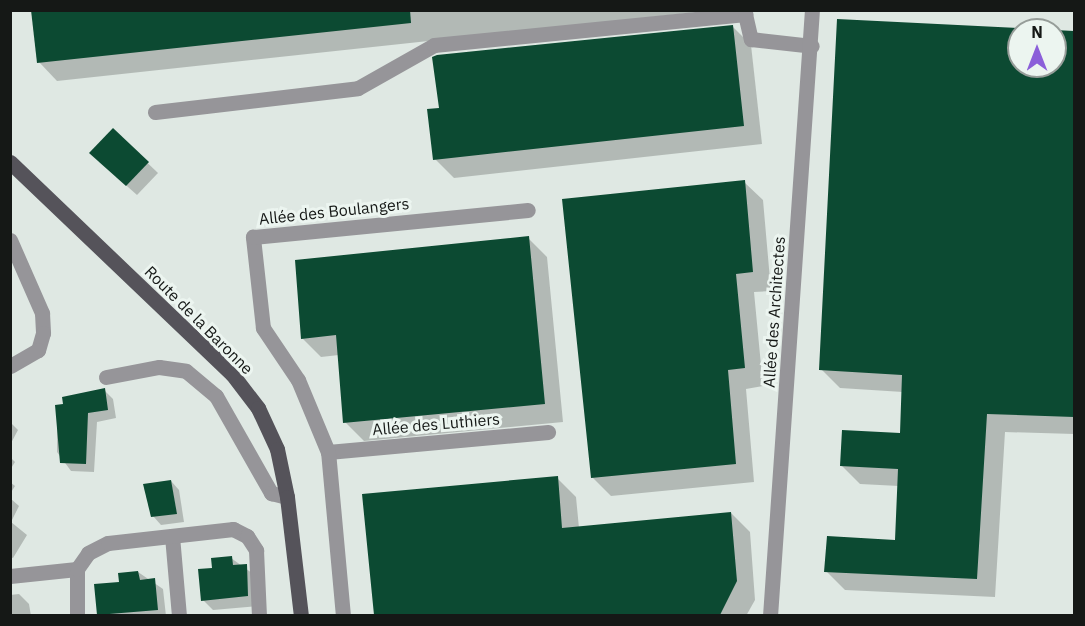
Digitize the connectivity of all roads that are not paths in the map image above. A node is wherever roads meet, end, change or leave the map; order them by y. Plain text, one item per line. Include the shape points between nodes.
1 (812, 10) edge
2 (812, 46) junction
3 (155, 112) dead end
4 (10, 162) edge
5 (528, 210) dead end
6 (10, 240) edge
7 (10, 366) edge
8 (106, 377) dead end
9 (548, 432) dead end
10 (328, 452) junction
11 (287, 497) junction
12 (172, 536) junction
13 (77, 568) junction
14 (10, 576) edge
15 (77, 615) edge
16 (179, 615) edge
17 (259, 615) edge
18 (301, 615) edge
19 (344, 615) edge
20 (770, 615) edge

1 - 2 lane, Allée des Architectes
2 - 3 lane via 751,39 745,14 434,45 358,88
2 - 20 lane, Allée des Architectes
4 - 11 main road, Route de la Baronne via 232,374 258,408 277,449
5 - 10 lane, Allée des Boulangers via 253,237 263,328 298,380
6 - 7 lane via 42,313 43,333 38,350
8 - 11 lane via 159,367 186,371 216,396 271,493
9 - 10 lane, Allée des Luthiers
10 - 19 lane, Allée des Boulangers
11 - 18 main road, Route de la Baronne
12 - 13 lane via 108,543 88,553
12 - 16 lane
12 - 17 lane via 233,529 247,536 256,550
13 - 14 lane
13 - 15 lane

